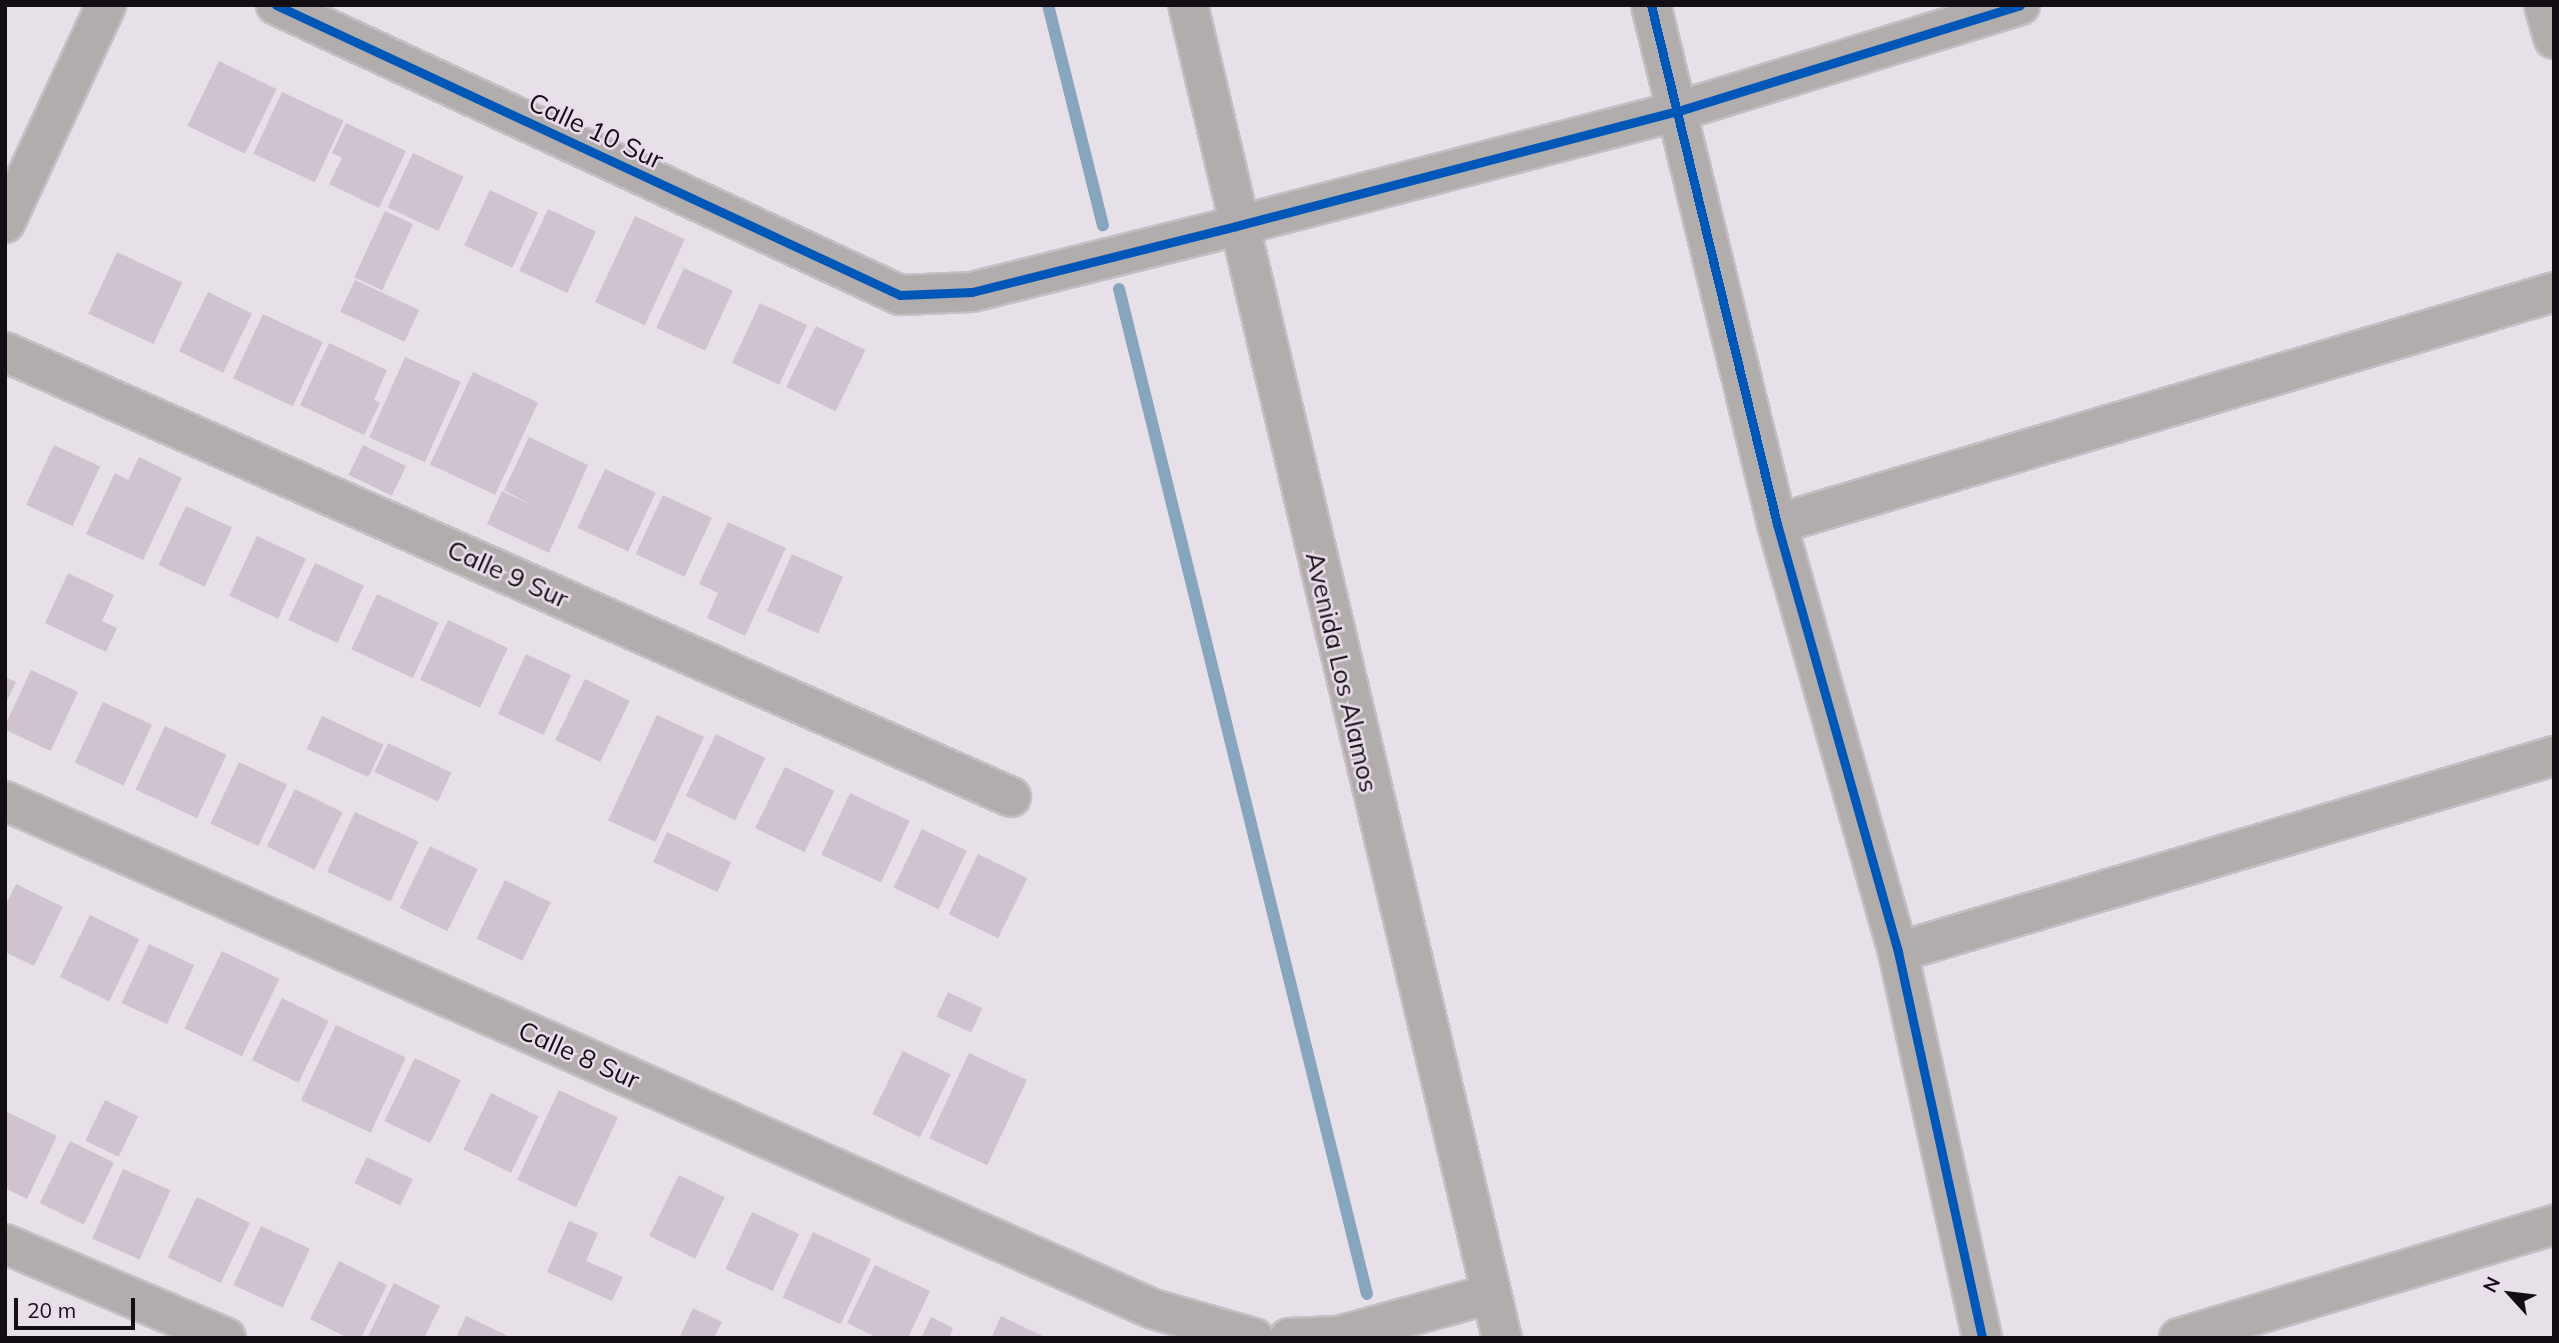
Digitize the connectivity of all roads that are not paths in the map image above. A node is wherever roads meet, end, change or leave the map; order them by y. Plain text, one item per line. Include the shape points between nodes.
1 (106, 5) edge
2 (276, 5) edge
3 (1188, 5) edge
4 (1651, 5) edge
5 (2020, 5) edge
6 (2544, 5) edge
7 (2554, 38) edge
8 (1675, 112) junction
9 (5, 223) edge
10 (1236, 226) junction
11 (2554, 292) edge
12 (5, 352) edge
13 (1777, 524) junction
14 (2554, 755) edge
15 (1011, 797) dead end
16 (5, 801) edge
17 (1898, 951) junction
18 (2554, 1225) edge
19 (5, 1244) edge
20 (1491, 1294) junction
21 (226, 1338) edge
22 (1254, 1338) edge
23 (1289, 1338) edge
24 (1502, 1338) edge
25 (1982, 1338) edge
26 (2179, 1338) edge

1 - 9 street
2 - 10 street, Calle 10 Sur via 900,295 972,292
3 - 10 street, Avenida Los Alamos
4 - 8 street
5 - 8 street
6 - 7 street
8 - 10 street
8 - 13 street
10 - 20 street, Avenida Los Alamos
11 - 13 street
12 - 15 street, Calle 9 Sur
13 - 17 street
14 - 17 street
16 - 22 street, Calle 8 Sur via 1153,1309
17 - 25 street
18 - 26 street
19 - 21 street
20 - 23 street via 1338,1336
20 - 24 street, Avenida Los Alamos

